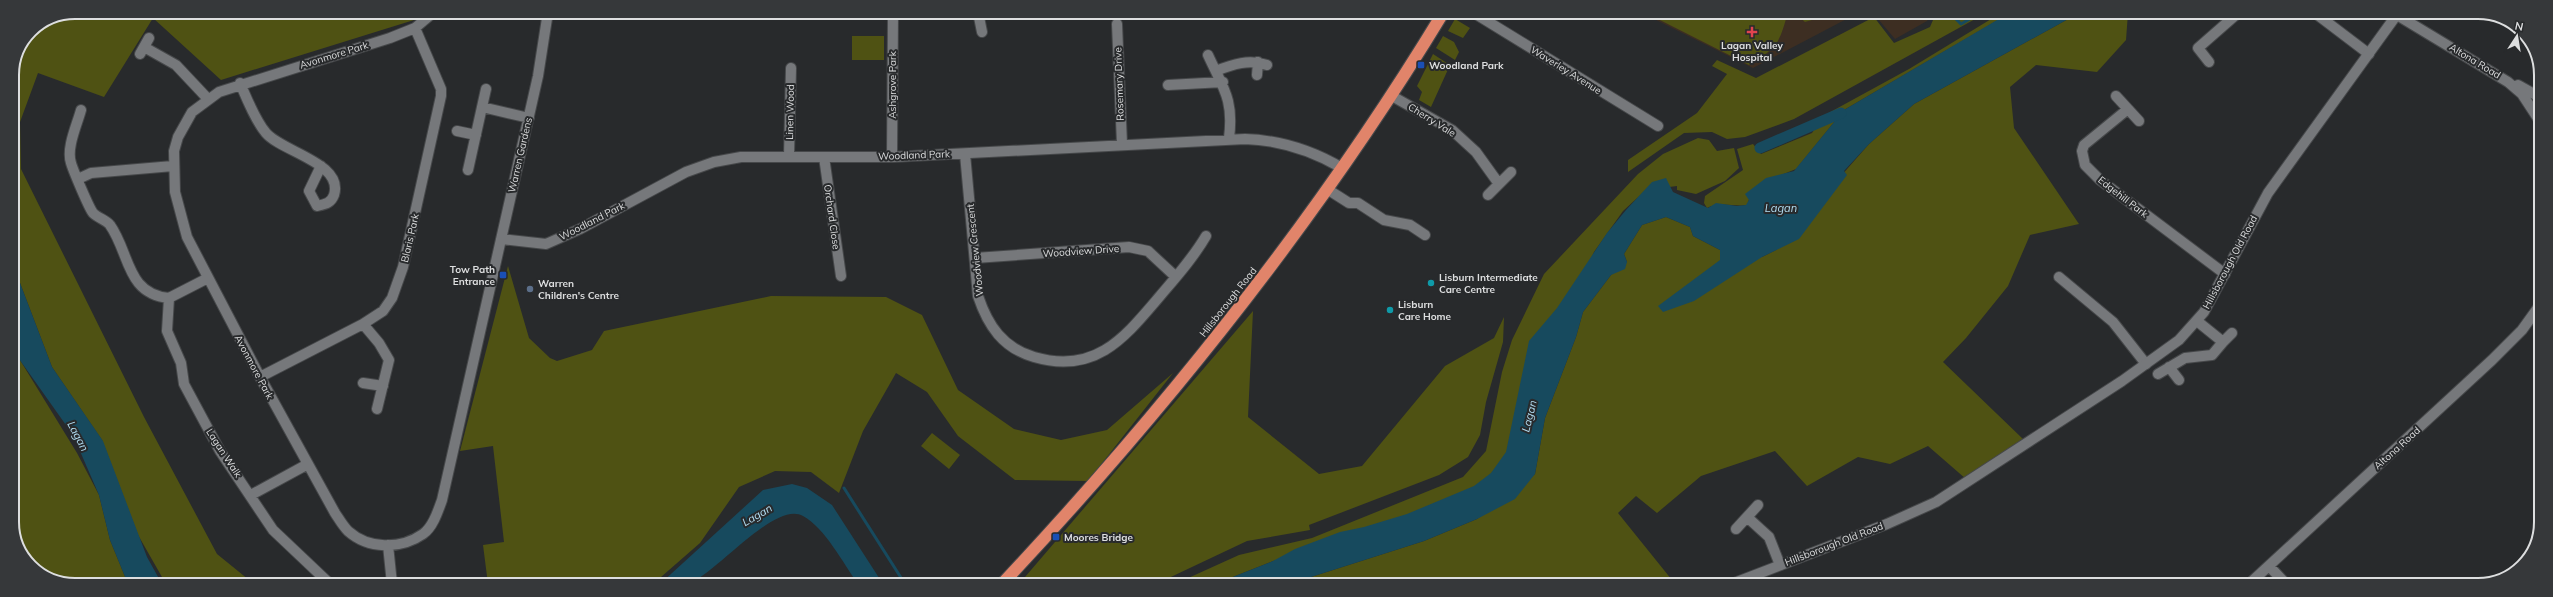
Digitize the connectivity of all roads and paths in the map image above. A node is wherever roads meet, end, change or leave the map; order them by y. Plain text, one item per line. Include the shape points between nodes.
1 (426, 19) edge
2 (547, 19) edge
3 (893, 19) edge
4 (979, 19) edge
5 (1439, 19) edge
6 (1484, 19) edge
7 (2229, 19) edge
8 (2323, 19) edge
9 (2394, 19) edge
10 (2405, 19) edge
11 (1117, 24) dead end
12 (415, 28) junction
13 (982, 32) dead end
14 (144, 46) dead end
15 (2369, 54) junction
16 (1208, 55) dead end
17 (2209, 62) dead end
18 (791, 68) dead end
19 (1216, 71) junction
20 (2494, 72) junction
21 (1257, 75) dead end
22 (1223, 82) junction
23 (240, 83) junction
24 (1168, 85) dead end
25 (486, 89) dead end
26 (2534, 94) edge
27 (1392, 96) junction
28 (2116, 96) dead end
29 (208, 99) junction
30 (482, 107) junction
31 (2128, 109) junction
32 (81, 110) dead end
33 (2534, 112) edge
34 (529, 118) junction
35 (2139, 121) dead end
36 (1658, 126) dead end
37 (457, 131) dead end
38 (476, 135) junction
39 (1229, 138) junction
40 (1122, 144) junction
41 (965, 154) junction
42 (789, 156) junction
43 (824, 157) junction
44 (892, 157) junction
45 (173, 166) junction
46 (321, 166) dead end
47 (1342, 168) junction
48 (468, 170) dead end
49 (1511, 172) dead end
50 (78, 179) junction
51 (1499, 184) junction
52 (1327, 189) junction
53 (1488, 195) dead end
54 (1425, 235) dead end
55 (1206, 236) dead end
56 (501, 240) junction
57 (975, 258) junction
58 (2225, 274) junction
59 (841, 276) dead end
60 (1176, 277) junction
61 (2058, 277) dead end
62 (208, 278) junction
63 (487, 297) joint
64 (169, 298) junction
65 (2534, 313) edge
66 (2197, 321) junction
67 (364, 324) junction
68 (2232, 333) dead end
69 (2224, 342) junction
70 (2146, 364) junction
71 (2169, 367) junction
72 (2158, 374) dead end
73 (260, 377) junction
74 (2179, 380) dead end
75 (363, 383) dead end
76 (382, 386) junction
77 (377, 408) dead end
78 (308, 464) junction
79 (251, 495) junction
80 (1758, 505) dead end
81 (1748, 517) junction
82 (1736, 529) dead end
83 (388, 545) junction
84 (1780, 565) junction
85 (2269, 566) junction
86 (324, 578) edge
87 (391, 578) edge
88 (1008, 578) edge
89 (1748, 578) edge
90 (2256, 578) edge
91 (2280, 578) edge

1 - 12 street, Avonmore Park
2 - 34 street, Warren Gardens
3 - 44 street, Ashgrove Park
4 - 13 street
5 - 27 highway, Hillsborough Road
6 - 36 street, Waverley Avenue
7 - 17 street via 2198,48
8 - 15 street
9 - 15 street, Hillsborough Old Road
10 - 20 street, Altona Road
11 - 40 street, Rosemary Drive
12 - 23 street, Avonmore Park via 390,38
12 - 67 street, Blaris Park via 441,89 441,101 403,267 383,310
14 - 29 street via 176,64
15 - 58 street, Hillsborough Old Road via 2268,193
16 - 19 street
18 - 42 street, Linen Wood
19 - 21 street via 1229,65 1263,63
19 - 22 street
20 - 26 street
20 - 33 street, Altona Road via 2522,94
22 - 24 street
22 - 39 street via 1229,101
23 - 29 street, Avonmore Park
23 - 46 street via 266,133 282,145
25 - 30 street
27 - 47 highway, Hillsborough Road
27 - 51 street, Cherry Vale via 1452,130 1476,152
28 - 31 street
29 - 45 street, Avonmore Park via 192,112 185,123 176,144
30 - 34 street
30 - 38 street
31 - 35 street
31 - 58 street, Edgehill Park via 2084,145 2082,158 2085,165 2111,189
32 - 50 street via 70,163
34 - 56 street, Warren Gardens
37 - 38 street
38 - 48 street
39 - 40 street, Woodland Park
39 - 47 street, Woodland Park via 1277,142 1319,156
40 - 41 street, Woodland Park
41 - 44 street, Woodland Park
41 - 57 street, Woodview Crescent
42 - 43 street, Woodland Park
42 - 56 street, Woodland Park via 741,157 714,162 686,172 580,229 546,244
43 - 44 street, Woodland Park
43 - 59 street, Orchard Close
45 - 50 street via 91,173
45 - 62 street, Avonmore Park via 175,192 187,237
47 - 52 highway, Hillsborough Road
49 - 51 street
50 - 64 street via 92,211 109,224 126,263 139,284 148,293
51 - 53 street
52 - 54 street via 1384,220 1410,225
52 - 88 highway, Hillsborough Road via 1254,291 1178,384 1064,518
55 - 60 street, Woodview Crescent via 1194,256
56 - 63 street, Warren Gardens
57 - 60 street, Woodview Drive via 1129,247 1148,251
57 - 60 street, Woodview Crescent via 978,296 994,332 1018,353 1070,362 1089,358 1126,336
58 - 66 street, Hillsborough Old Road
61 - 70 street via 2113,322
62 - 64 street
62 - 73 street, Avonmore Park
63 - 83 street, Avonmore Park via 439,510 424,534 401,544
64 - 79 street, Lagan Walk via 167,331 181,363 184,384 220,451
65 - 85 street, Altona Road via 2522,330 2492,360
66 - 69 street
66 - 70 street, Hillsborough Old Road via 2179,340
67 - 73 street, Blaris Park
67 - 76 street via 380,343 388,360
68 - 69 street
69 - 71 street via 2212,355 2185,358
70 - 84 street, Hillsborough Old Road via 1968,482 1917,512
71 - 72 street
71 - 74 street
73 - 78 street, Avonmore Park
75 - 76 street
76 - 77 street
78 - 79 street
78 - 83 street, Avonmore Park via 347,530 374,545
79 - 86 street, Lagan Walk via 273,530
80 - 81 street
81 - 82 street
81 - 84 street via 1769,537
83 - 87 street
84 - 89 street, Hillsborough Old Road
85 - 90 street, Altona Road
85 - 91 street

